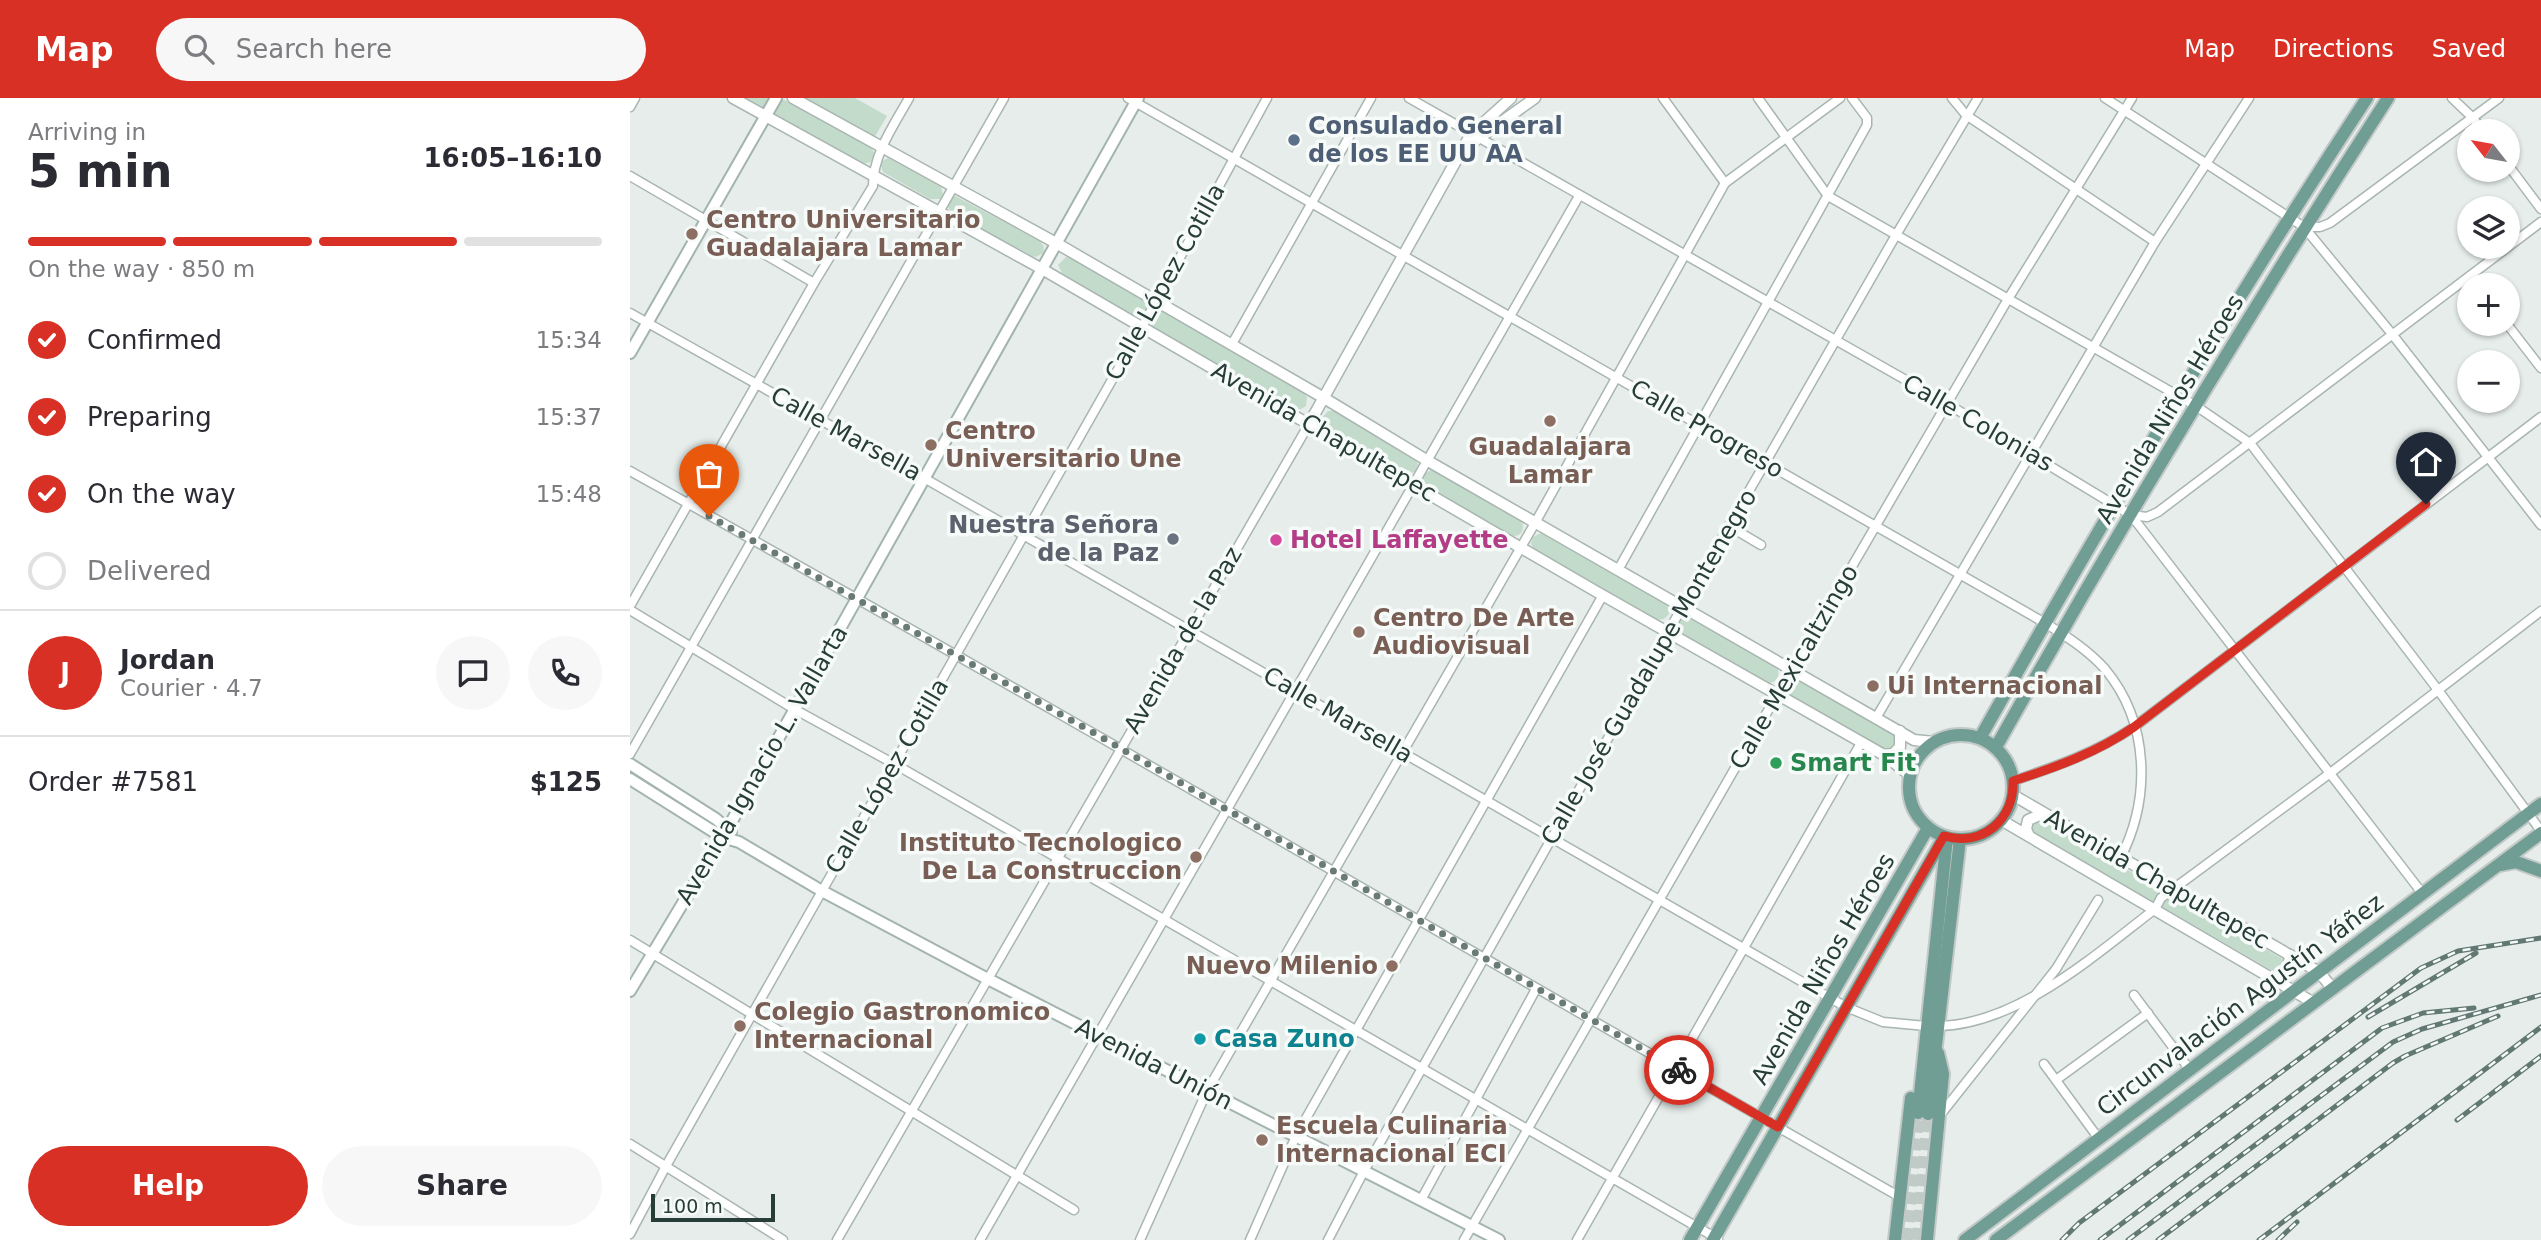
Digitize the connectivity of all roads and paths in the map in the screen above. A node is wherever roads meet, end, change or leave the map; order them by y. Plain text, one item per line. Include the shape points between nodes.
1 (635, 98) edge
2 (733, 98) edge
3 (776, 98) edge
4 (793, 98) edge
5 (909, 98) edge
6 (1004, 98) edge
7 (1267, 98) edge
8 (1371, 98) edge
9 (1409, 98) edge
10 (1511, 98) edge
11 (1535, 98) edge
12 (1663, 98) edge
13 (1758, 98) edge
14 (1840, 98) edge
15 (1852, 98) edge
16 (1952, 98) edge
17 (1978, 98) edge
18 (2105, 98) edge
19 (2132, 98) edge
20 (2249, 98) edge
21 (2367, 98) edge
22 (2388, 98) edge
23 (2452, 98) edge
24 (2498, 98) edge
25 (1134, 99) edge
26 (630, 107) edge
27 (2124, 110) junction
28 (1966, 115) junction
29 (766, 117) junction
30 (2472, 117) junction
31 (1475, 136) junction
32 (1786, 138) junction
33 (882, 147) junction
34 (1233, 158) junction
35 (2206, 164) junction
36 (630, 176) edge
37 (873, 176) junction
38 (2520, 180) edge
39 (1725, 183) junction
40 (954, 186) junction
41 (2075, 188) junction
42 (1579, 196) junction
43 (1828, 196) junction
44 (1311, 203) junction
45 (2541, 209) edge
46 (940, 211) junction
47 (2289, 217) junction
48 (706, 220) junction
49 (2541, 222) edge
50 (2304, 227) junction
51 (1896, 235) junction
52 (2155, 242) junction
53 (1056, 243) junction
54 (1404, 256) junction
55 (1684, 256) junction
56 (1042, 269) junction
57 (2474, 273) edge
58 (814, 283) junction
59 (2457, 286) edge
60 (2008, 299) junction
61 (1156, 300) junction
62 (1768, 303) junction
63 (630, 313) edge
64 (1510, 317) junction
65 (647, 323) junction
66 (1142, 327) junction
67 (2392, 334) junction
68 (2516, 336) edge
69 (1835, 341) junction
70 (1232, 344) junction
71 (2094, 347) junction
72 (630, 353) edge
73 (2541, 368) edge
74 (1617, 377) junction
75 (757, 383) junction
76 (2179, 397) junction
77 (1324, 398) junction
78 (1948, 404) junction
79 (2196, 406) junction
80 (2541, 417) edge
81 (821, 419) junction
82 (1309, 424) junction
83 (1699, 425) junction
84 (2250, 443) junction
85 (2032, 453) junction
86 (2487, 457) junction
87 (1428, 461) junction
88 (1765, 463) junction
89 (630, 471) edge
90 (925, 478) junction
91 (1415, 485) junction
92 (688, 504) junction
93 (2115, 504) junction
94 (2131, 515) junction
95 (1535, 523) junction
96 (2541, 525) edge
97 (1729, 526) junction
98 (1877, 527) junction
99 (1024, 535) junction
100 (751, 541) junction
101 (1761, 545) dead end
102 (1521, 547) junction
103 (2343, 567) junction
104 (1618, 570) junction
105 (1961, 574) junction
106 (1602, 595) junction
107 (856, 600) junction
108 (1683, 607) junction
109 (630, 608) edge
110 (2541, 611) edge
111 (2045, 623) junction
112 (1189, 630) junction
113 (1668, 632) junction
114 (2061, 632) junction
115 (691, 647) junction
116 (2234, 651) junction
117 (956, 655) junction
118 (1792, 669) junction
119 (2438, 690) junction
120 (1296, 691) junction
121 (1777, 695) junction
122 (794, 709) junction
123 (1876, 718) junction
124 (2134, 727) junction
125 (1900, 732) junction
126 (1980, 738) junction
127 (1934, 742) junction
128 (1861, 743) junction
129 (1996, 747) junction
130 (1120, 749) junction
131 (1403, 752) junction
132 (630, 754) edge
133 (1884, 755) junction
134 (630, 764) edge
135 (894, 764) junction
136 (2329, 774) junction
137 (1910, 775) junction
138 (630, 779) edge
139 (2013, 781) junction
140 (2013, 795) junction
141 (1486, 800) junction
142 (2541, 804) edge
143 (1227, 811) junction
144 (2529, 813) junction
145 (2042, 814) junction
146 (2001, 820) junction
147 (1928, 828) junction
148 (725, 832) junction
149 (2541, 832) edge
150 (2029, 836) junction
151 (1552, 838) junction
152 (1950, 838) junction
153 (1057, 859) junction
154 (2120, 859) junction
155 (2497, 866) junction
156 (2541, 871) edge
157 (1333, 873) junction
158 (2174, 889) junction
159 (822, 891) junction
160 (2422, 893) junction
161 (1659, 899) junction
162 (2098, 900) dead end
163 (2155, 909) junction
164 (1164, 921) junction
165 (1418, 921) junction
166 (630, 940) edge
167 (1744, 948) junction
168 (652, 954) junction
169 (2290, 956) junction
170 (1484, 959) junction
171 (2319, 972) junction
172 (988, 979) junction
173 (2276, 980) junction
174 (1270, 982) junction
175 (1536, 989) junction
176 (2333, 989) junction
177 (630, 990) edge
178 (2294, 990) junction
179 (2134, 995) dead end
180 (2034, 997) junction
181 (1830, 998) junction
182 (2314, 1003) junction
183 (1846, 1007) junction
184 (2148, 1013) junction
185 (752, 1014) junction
186 (1590, 1020) junction
187 (1932, 1027) junction
188 (1355, 1031) junction
189 (1098, 1035) junction
190 (1930, 1043) junction
191 (2044, 1064) dead end
192 (1675, 1068) junction
193 (1422, 1069) junction
194 (2190, 1070) junction
195 (2056, 1080) junction
196 (1207, 1091) junction
197 (1476, 1100) junction
198 (911, 1111) junction
199 (1928, 1114) junction
200 (2130, 1115) junction
201 (1761, 1117) junction
202 (1778, 1127) junction
203 (1528, 1130) junction
204 (2141, 1131) junction
205 (1296, 1136) junction
206 (2099, 1139) junction
207 (630, 1144) edge
208 (666, 1166) junction
209 (1364, 1171) junction
210 (1017, 1175) junction
211 (1612, 1179) junction
212 (1900, 1197) junction
213 (1421, 1200) junction
214 (1074, 1210) dead end
215 (1472, 1227) junction
216 (1983, 1227) junction
217 (1698, 1228) junction
218 (630, 1234) edge
219 (1716, 1239) edge
220 (783, 1240) edge
221 (837, 1240) edge
222 (980, 1240) edge
223 (1140, 1240) edge
224 (1250, 1240) edge
225 (1328, 1240) edge
226 (1464, 1240) edge
227 (1499, 1240) edge
228 (1577, 1240) edge
229 (1690, 1240) edge
230 (1895, 1240) edge
231 (1928, 1240) edge
232 (1959, 1240) edge
233 (1965, 1240) edge
234 (1996, 1240) edge

1 - 26 street
2 - 29 street, Avenida Chapultepec
3 - 29 main road
4 - 33 street, Avenida Chapultepec
5 - 33 street
6 - 40 street
7 - 34 street, Calle López Cotilla
8 - 44 street
9 - 31 street, Calle Colonias
10 - 31 street, Avenida de la Paz
11 - 31 street
12 - 39 street
13 - 32 street
14 - 32 street
15 - 43 street via 1867,125
16 - 28 street
17 - 28 street, Calle José Guadalupe Montenegro
18 - 27 street
19 - 27 street, Calle Mexicaltzingo
20 - 35 street
21 - 47 main road, Avenida Niños Héroes
22 - 50 main road, Avenida Niños Héroes
23 - 30 street
24 - 30 street
25 - 34 street, Calle Progreso
25 - 53 main road, Avenida Ignacio L. Vallarta
27 - 35 street
27 - 41 street, Calle Mexicaltzingo
28 - 41 street
28 - 51 street, Calle José Guadalupe Montenegro
29 - 37 street, Avenida Chapultepec
29 - 48 main road
30 - 50 street via 2330,223
31 - 42 street, Calle Colonias
31 - 54 street, Avenida de la Paz
32 - 39 street
32 - 43 street
33 - 37 street
33 - 40 street, Avenida Chapultepec
34 - 44 street, Calle Progreso
34 - 61 street, Calle López Cotilla
35 - 47 street
35 - 52 street
36 - 48 street
37 - 46 street, Avenida Chapultepec
37 - 58 street via 873,186
38 - 45 street
39 - 55 street
40 - 46 street
40 - 53 street, Avenida Chapultepec
41 - 52 street
41 - 60 street, Calle Mexicaltzingo
42 - 55 street, Calle Colonias
42 - 64 street
43 - 51 street
43 - 62 street
44 - 54 street, Calle Progreso
44 - 70 street
46 - 56 street, Avenida Chapultepec
46 - 81 street
47 - 50 street
47 - 76 main road, Avenida Niños Héroes
48 - 58 street
48 - 65 main road
49 - 57 street
50 - 67 street
50 - 79 main road, Avenida Niños Héroes
51 - 60 street
51 - 69 street, Calle José Guadalupe Montenegro
52 - 71 street
53 - 56 main road, Avenida Ignacio L. Vallarta
53 - 61 street, Avenida Chapultepec
54 - 64 street, Calle Progreso
54 - 77 street, Avenida de la Paz
55 - 62 street, Calle Colonias
55 - 74 street
56 - 66 street, Avenida Chapultepec
56 - 90 main road, Avenida Ignacio L. Vallarta
58 - 75 street
59 - 67 street
60 - 71 street
60 - 78 street, Calle Mexicaltzingo
61 - 66 street, Calle López Cotilla
61 - 70 street, Avenida Chapultepec
62 - 69 street, Calle Colonias
62 - 83 street
63 - 65 street, Calle Marsella
64 - 74 street, Calle Progreso
64 - 87 street
65 - 72 main road
65 - 75 street, Calle Marsella
66 - 82 street, Avenida Chapultepec
66 - 99 street, Calle López Cotilla
67 - 84 street
67 - 86 street
68 - 73 street
69 - 78 street, Calle Colonias
69 - 88 street, Calle José Guadalupe Montenegro
70 - 77 street, Avenida Chapultepec
71 - 76 street
71 - 85 street
74 - 83 street, Calle Progreso
74 - 95 street
75 - 81 street, Calle Marsella
75 - 92 street
76 - 79 street
76 - 93 main road, Avenida Niños Héroes
77 - 82 street, Avenida de la Paz
77 - 87 street, Avenida Chapultepec
78 - 85 street, Calle Colonias
78 - 98 street, Calle Mexicaltzingo
79 - 84 street
79 - 94 main road, Avenida Niños Héroes
80 - 86 street
81 - 90 street, Calle Marsella
81 - 100 street
82 - 91 street, Avenida Chapultepec
82 - 112 street, Avenida de la Paz
83 - 88 street, Calle Progreso
83 - 104 street
84 - 94 street via 2158,512 2147,517
84 - 103 street
85 - 93 street, Calle Colonias
85 - 105 street
86 - 96 street
86 - 103 street
87 - 91 street
87 - 95 street, Avenida Chapultepec
88 - 97 street, Calle José Guadalupe Montenegro
88 - 98 street, Calle Progreso
89 - 92 street
90 - 99 street, Calle Marsella
90 - 107 main road, Avenida Ignacio L. Vallarta
91 - 102 street, Avenida Chapultepec
91 - 120 street
92 - 100 street
92 - 109 street
93 - 94 street, Calle Colonias
93 - 111 main road, Avenida Niños Héroes
94 - 114 main road, Avenida Niños Héroes
94 - 116 street, Calle Colonias
95 - 102 street
95 - 104 street, Avenida Chapultepec
97 - 101 street
97 - 108 street, Calle José Guadalupe Montenegro
98 - 105 street, Calle Progreso
98 - 118 street, Calle Mexicaltzingo
99 - 112 street, Calle Marsella
99 - 117 street, Calle López Cotilla
100 - 107 street
100 - 115 street
102 - 106 street, Avenida Chapultepec
102 - 131 street
103 - 116 street
103 - 119 street
104 - 108 street, Avenida Chapultepec
105 - 111 street, Calle Progreso
105 - 123 street
106 - 113 street, Avenida Chapultepec
106 - 141 street
107 - 117 street
107 - 122 main road, Avenida Ignacio L. Vallarta
108 - 113 street, Calle José Guadalupe Montenegro
108 - 118 street, Avenida Chapultepec
109 - 115 street
110 - 119 street
111 - 114 street, Calle Progreso
111 - 126 main road, Avenida Niños Héroes
112 - 120 street, Calle Marsella
112 - 130 street, Avenida de la Paz
113 - 121 street, Avenida Chapultepec
113 - 151 street, Calle José Guadalupe Montenegro
114 - 124 street, Calle Progreso via 2107,672
114 - 129 main road, Avenida Niños Héroes
115 - 122 street
115 - 132 street
116 - 124 street
116 - 136 street, Calle Colonias
117 - 130 street
117 - 135 street, Calle López Cotilla
118 - 121 street, Calle Mexicaltzingo
118 - 123 street, Avenida Chapultepec
119 - 136 street
119 - 144 street
120 - 131 street, Calle Marsella
120 - 143 street
121 - 128 street, Avenida Chapultepec
121 - 161 street, Calle Mexicaltzingo
122 - 135 street
122 - 148 main road, Avenida Ignacio L. Vallarta
123 - 125 street, Avenida Chapultepec
124 - 139 street via 2079,759
124 - 154 street, Calle Progreso via 2141,761 2141,797
125 - 127 street, Avenida Chapultepec via 1914,740
125 - 133 street via 1900,747
126 - 127 main road via 1956,734
126 - 129 main road
127 - 137 main road via 1919,756
128 - 133 street, Avenida Chapultepec
128 - 167 street
129 - 139 main road
130 - 143 street
130 - 153 street, Avenida de la Paz
131 - 141 street, Calle Marsella
131 - 157 street
133 - 137 street, Avenida Chapultepec
134 - 148 main road
135 - 153 street
135 - 159 street, Calle López Cotilla
136 - 158 street
136 - 160 street, Calle Colonias
137 - 147 main road via 1911,804
138 - 148 main road
139 - 140 main road
140 - 145 street, Avenida Chapultepec
140 - 146 main road
141 - 151 street, Calle Marsella
141 - 165 street
142 - 144 main road, Circunvalación Agustín Yáñez
143 - 157 street
143 - 164 street
144 - 149 street
144 - 160 main road, Circunvalación Agustín Yáñez
145 - 150 street via 2028,820
145 - 154 street, Avenida Chapultepec
146 - 150 street, Avenida Chapultepec
146 - 152 main road via 1981,835
147 - 152 main road
147 - 181 main road, Avenida Niños Héroes
148 - 159 main road, Avenida Unión
148 - 168 main road, Avenida Ignacio L. Vallarta
149 - 155 main road, Circunvalación Agustín Yáñez
150 - 163 street, Avenida Chapultepec
151 - 161 street, Calle Marsella
151 - 170 street, Calle José Guadalupe Montenegro
152 - 183 main road, Avenida Niños Héroes
152 - 187 main road
153 - 164 street
153 - 172 street, Avenida de la Paz
154 - 158 street, Avenida Chapultepec
155 - 156 main road via 2516,862
155 - 176 main road, Circunvalación Agustín Yáñez
157 - 165 street
157 - 174 street
158 - 163 street
158 - 169 street, Avenida Chapultepec
159 - 172 main road, Avenida Unión
159 - 185 street, Calle López Cotilla
160 - 171 main road, Circunvalación Agustín Yáñez
161 - 167 street, Calle Marsella
161 - 186 street, Calle Mexicaltzingo
162 - 180 street
163 - 173 street, Avenida Chapultepec
163 - 180 street
164 - 174 street
164 - 189 street
165 - 170 street
165 - 188 street
166 - 168 street
167 - 181 street, Calle Marsella
167 - 192 street
168 - 177 main road, Avenida Ignacio L. Vallarta
168 - 185 street
169 - 171 street, Avenida Chapultepec
169 - 173 street via 2288,971
170 - 175 street
170 - 193 street, Calle José Guadalupe Montenegro
171 - 176 street, Avenida Chapultepec
171 - 178 main road, Circunvalación Agustín Yáñez
172 - 189 main road, Avenida Unión
172 - 198 street, Avenida de la Paz
173 - 178 street, Avenida Chapultepec
174 - 188 street
174 - 196 street
175 - 186 street
175 - 197 street
176 - 182 main road, Circunvalación Agustín Yáñez
178 - 182 street, Avenida Chapultepec
178 - 194 main road, Circunvalación Agustín Yáñez
179 - 184 street
180 - 187 street, Calle Marsella via 1984,1017
180 - 199 street
181 - 183 street, Calle Marsella
181 - 201 main road, Avenida Niños Héroes
182 - 204 main road, Circunvalación Agustín Yáñez
183 - 187 street, Calle Marsella via 1882,1022
183 - 202 main road, Avenida Niños Héroes
184 - 194 street
184 - 195 street
185 - 198 street
185 - 208 street, Calle López Cotilla
186 - 192 street
186 - 203 street, Calle Mexicaltzingo
187 - 190 main road
188 - 193 street
188 - 205 street
189 - 196 main road, Avenida Unión
189 - 210 street
190 - 199 main road
190 - 199 main road via 1943,1074
190 - 212 main road via 1914,1072
191 - 195 street
192 - 201 street
192 - 211 street
193 - 197 street
193 - 209 street, Calle José Guadalupe Montenegro
194 - 200 main road, Circunvalación Agustín Yáñez
195 - 206 street
196 - 205 main road, Avenida Unión
196 - 223 street
197 - 203 street
197 - 213 street
198 - 210 street
198 - 221 street, Avenida de la Paz
199 - 231 main road
200 - 204 main road
200 - 206 main road, Circunvalación Agustín Yáñez
201 - 202 street
201 - 217 main road, Avenida Niños Héroes
202 - 212 street
202 - 219 main road, Avenida Niños Héroes
203 - 211 street
203 - 215 street, Calle Mexicaltzingo
204 - 234 main road, Circunvalación Agustín Yáñez
205 - 209 main road, Avenida Unión
205 - 224 street
206 - 216 main road, Circunvalación Agustín Yáñez
207 - 208 street
208 - 218 street, Calle López Cotilla
208 - 220 street
209 - 213 main road, Avenida Unión
209 - 225 street, Calle José Guadalupe Montenegro
210 - 214 street
210 - 222 street
211 - 217 street
211 - 228 street
212 - 230 main road
213 - 215 main road, Avenida Unión
215 - 226 street, Calle Mexicaltzingo
215 - 227 main road, Avenida Unión
216 - 232 main road
216 - 233 main road, Circunvalación Agustín Yáñez
217 - 219 street
217 - 229 main road, Avenida Niños Héroes

